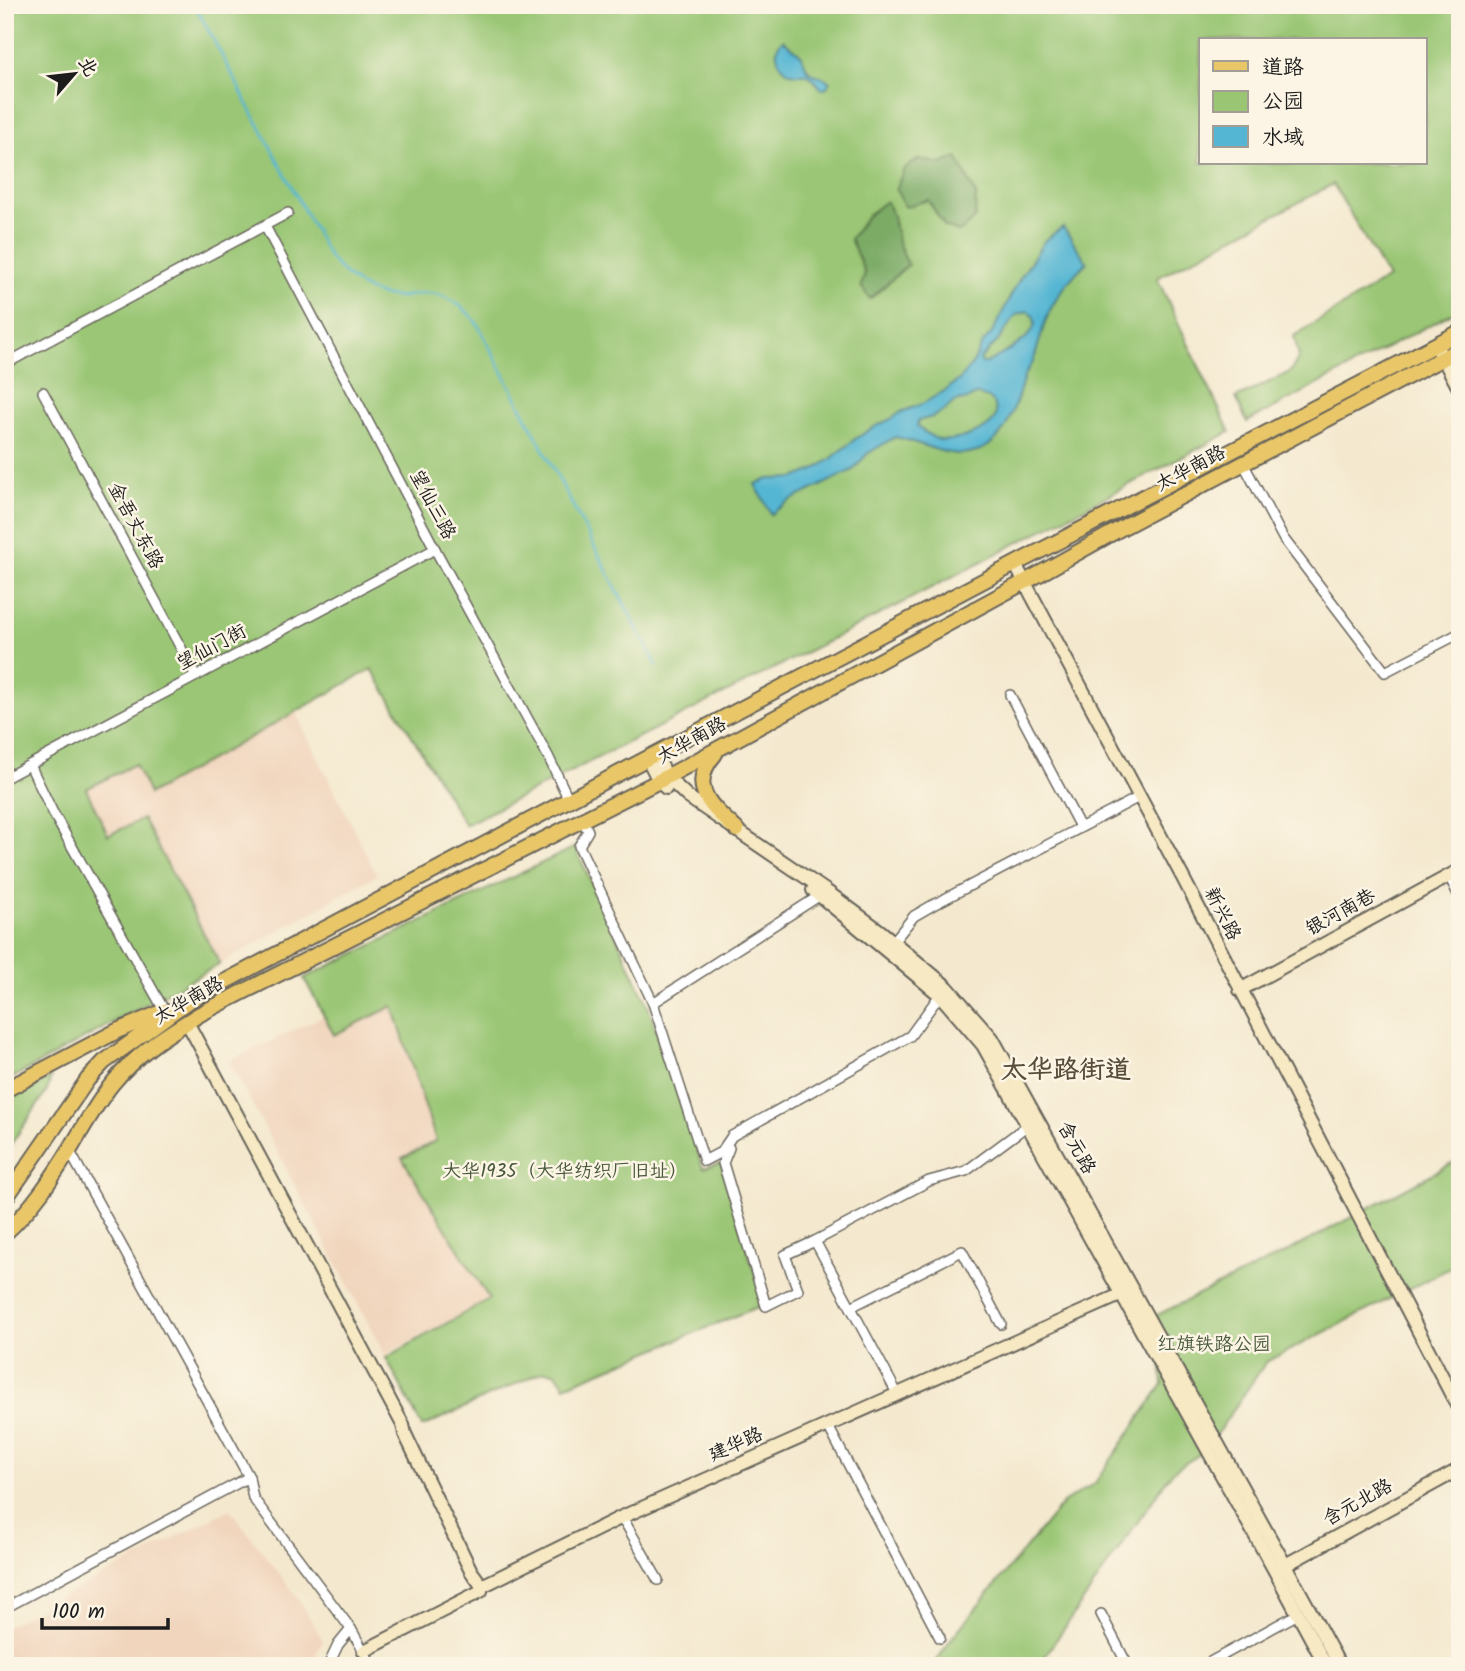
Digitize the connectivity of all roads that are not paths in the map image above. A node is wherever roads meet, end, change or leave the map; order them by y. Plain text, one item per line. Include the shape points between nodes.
1 (288, 213) dead end
2 (265, 226) junction
3 (1460, 332) edge
4 (1435, 344) junction
5 (1460, 349) edge
6 (1443, 358) junction
7 (5, 365) edge
8 (1460, 390) edge
9 (43, 392) dead end
10 (1243, 463) junction
11 (435, 549) junction
12 (1015, 564) junction
13 (1024, 582) junction
14 (1460, 633) edge
15 (196, 676) junction
16 (1010, 695) dead end
17 (724, 745) junction
18 (652, 757) junction
19 (30, 765) junction
20 (5, 778) edge
21 (663, 779) junction
22 (1139, 797) junction
23 (569, 800) junction
24 (582, 820) junction
25 (1080, 827) junction
26 (737, 830) junction
27 (1454, 873) edge
28 (819, 896) junction
29 (1460, 898) edge
30 (893, 942) junction
31 (1240, 990) junction
32 (940, 995) junction
33 (188, 1000) junction
34 (653, 1003) junction
35 (164, 1010) junction
36 (187, 1022) junction
37 (5, 1090) edge
38 (1028, 1125) junction
39 (732, 1136) junction
40 (69, 1150) junction
41 (5, 1199) edge
42 (5, 1233) edge
43 (815, 1241) junction
44 (1127, 1292) junction
45 (851, 1307) junction
46 (1001, 1324) dead end
47 (898, 1395) junction
48 (1460, 1411) edge
49 (828, 1426) junction
50 (1460, 1469) edge
51 (249, 1477) junction
52 (622, 1517) junction
53 (1280, 1568) junction
54 (658, 1580) dead end
55 (482, 1586) junction
56 (5, 1608) edge
57 (1101, 1614) dead end
58 (1298, 1614) junction
59 (351, 1629) junction
60 (940, 1638) dead end
61 (364, 1651) junction
62 (328, 1666) edge
63 (372, 1666) edge
64 (1128, 1666) edge
65 (1203, 1666) edge
66 (1326, 1666) edge
67 (1340, 1666) edge

1 - 2 street
2 - 7 street
2 - 11 street, 望仙三路
3 - 4 main road, 太华南路
4 - 6 street
4 - 12 main road, 太华南路
5 - 6 main road, 太华南路
6 - 8 street
6 - 10 main road, 太华南路
9 - 15 street, 金吾丈东路
10 - 13 main road, 太华南路
10 - 14 street via 1283,538 1385,672
11 - 15 street, 望仙门街
11 - 23 street, 望仙三路
12 - 13 street, 新兴路
12 - 18 main road, 太华南路
13 - 17 main road, 太华南路
13 - 22 street, 新兴路
15 - 19 street, 望仙门街
16 - 25 street
17 - 21 main road, 太华南路
17 - 26 main road via 705,766 702,788 712,806
18 - 21 street, 含元路
18 - 23 main road, 太华南路
19 - 20 street, 望仙门街
19 - 35 street
21 - 24 main road, 太华南路
21 - 26 street, 含元路
21 - 28 street, 含元路 via 683,804
22 - 25 street
22 - 31 street, 新兴路
23 - 33 main road, 太华南路
24 - 34 street via 588,831 579,846
24 - 36 main road, 太华南路
25 - 30 street via 914,916
26 - 30 street, 含元路
27 - 29 street
27 - 31 street, 银河南巷
28 - 32 street, 含元路
28 - 34 street
30 - 44 street, 含元路 via 947,986 992,1038
31 - 48 street, 新兴路
32 - 38 street, 含元路 via 983,1045
32 - 39 street via 910,1036
33 - 35 main road
33 - 41 main road, 太华南路 via 88,1079
34 - 39 street via 704,1161 721,1152
35 - 37 main road
36 - 40 main road, 太华南路 via 125,1069
36 - 55 street via 403,1425
38 - 43 street via 966,1171 929,1181
38 - 44 street, 含元路
39 - 43 street via 723,1163 766,1306 798,1290 785,1255
40 - 42 main road, 太华南路 via 37,1199
40 - 51 street
43 - 45 street
44 - 47 street, 建华路
44 - 53 street, 含元路
45 - 46 street via 962,1251
45 - 47 street
47 - 49 street, 建华路
49 - 52 street, 建华路
49 - 60 street
50 - 53 street, 含元北路
51 - 56 street
51 - 59 street via 253,1498
52 - 54 street
52 - 55 street, 建华路
53 - 58 street, 含元路
53 - 67 street, 含元路
55 - 61 street, 建华路 via 481,1591
57 - 64 street
58 - 65 street
58 - 66 street, 含元路
59 - 61 street
59 - 62 street
61 - 63 street

